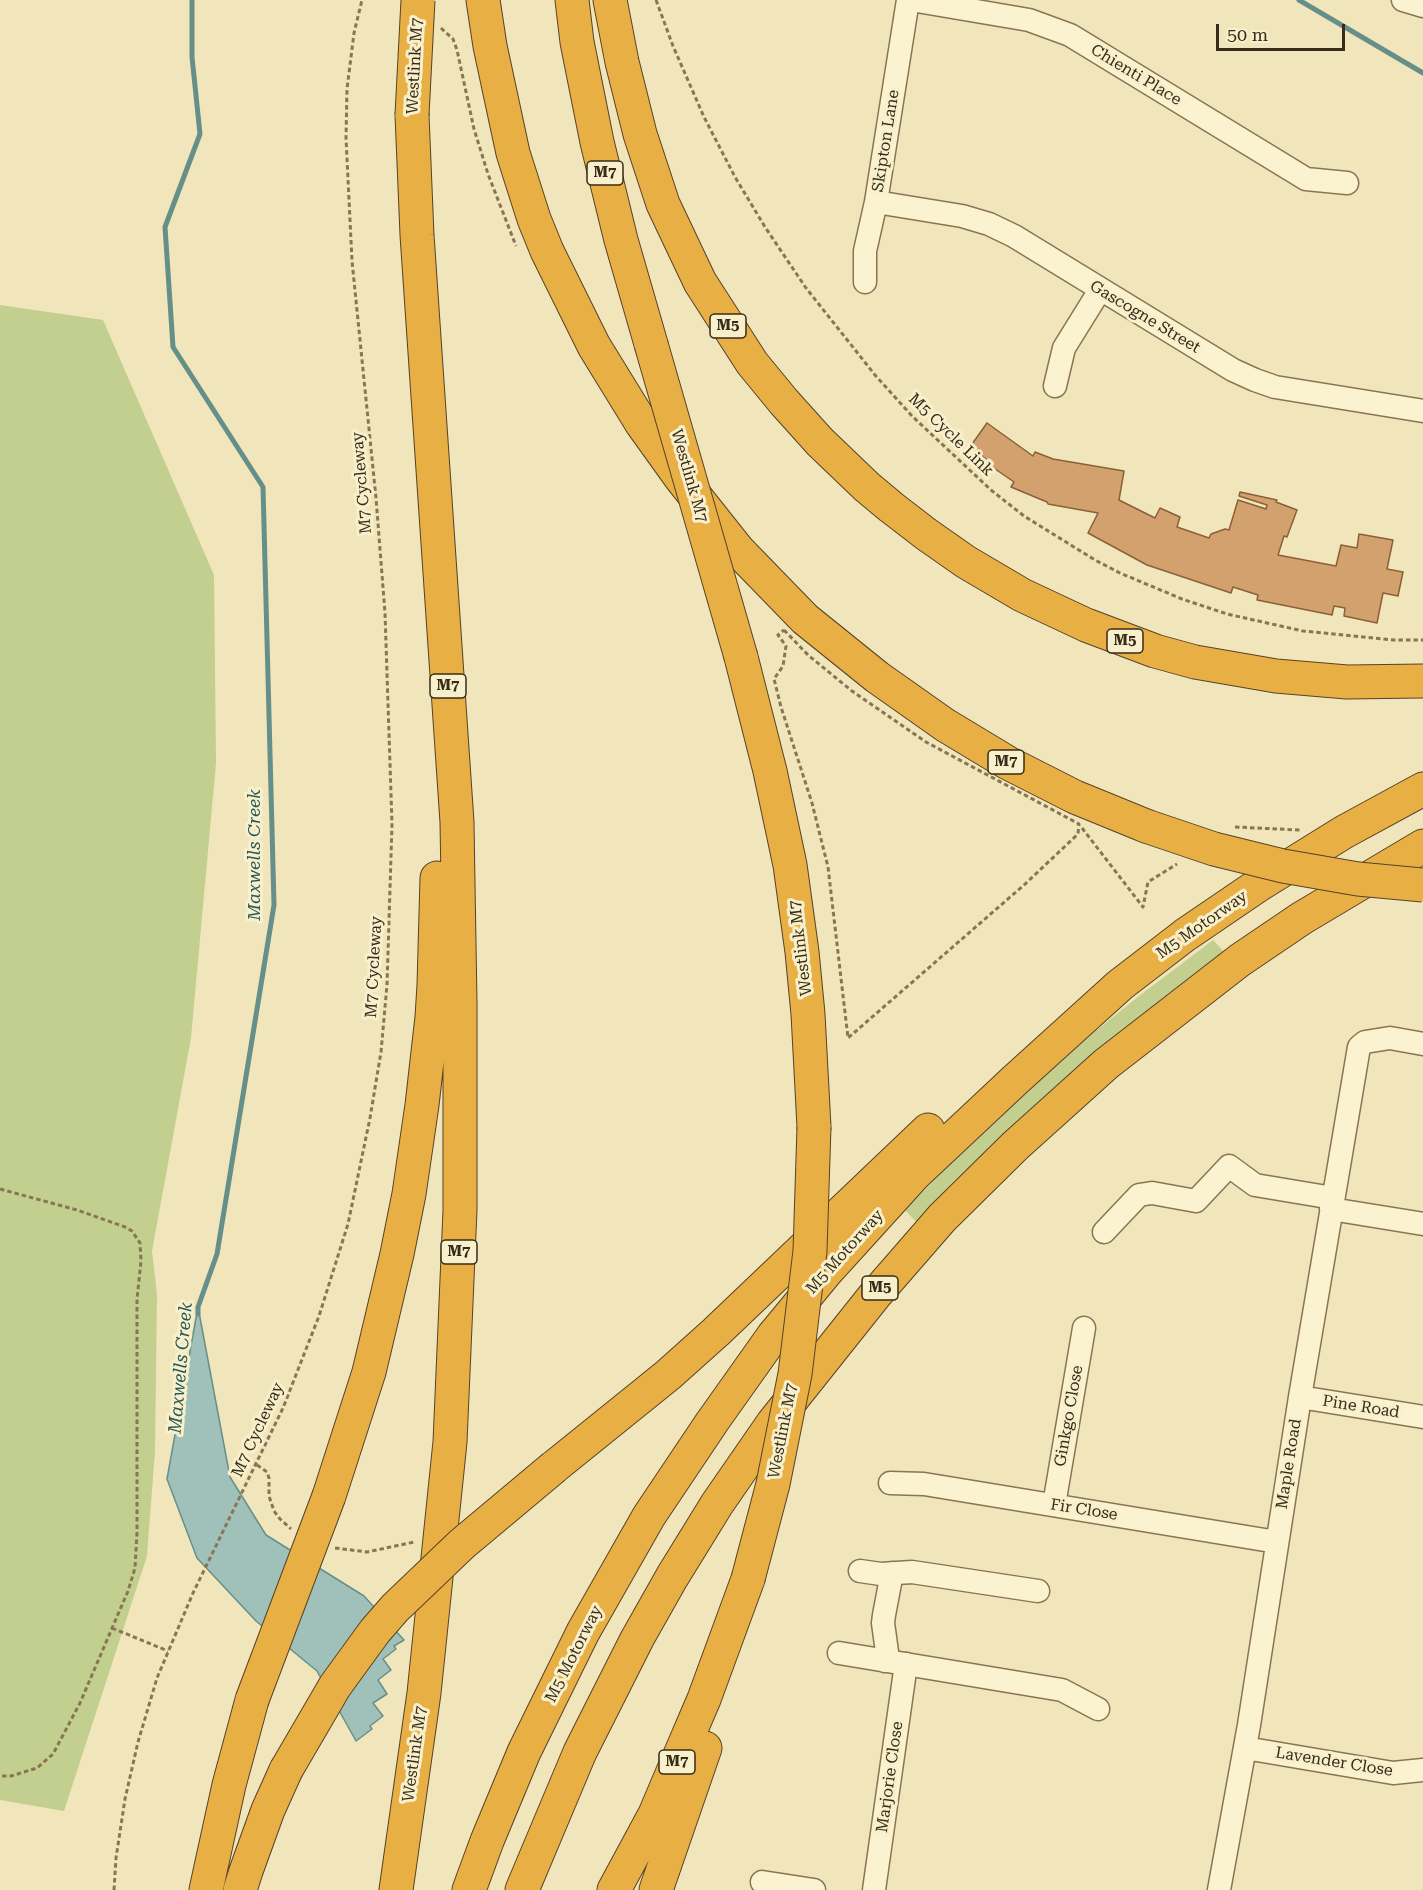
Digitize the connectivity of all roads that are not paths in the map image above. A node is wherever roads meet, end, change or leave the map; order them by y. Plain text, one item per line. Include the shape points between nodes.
1 (418, 0) edge
2 (483, 0) edge
3 (572, 0) edge
4 (610, 0) edge
5 (910, 0) edge
6 (1403, 0) edge
7 (1423, 6) edge
8 (1347, 183) dead end
9 (876, 202) junction
10 (865, 282) dead end
11 (1100, 290) junction
12 (1055, 386) dead end
13 (1423, 411) edge
14 (429, 412) junction
15 (1423, 681) edge
16 (1423, 789) edge
17 (1423, 846) edge
18 (1423, 885) edge
19 (1120, 985) junction
20 (1423, 1044) edge
21 (1332, 1204) junction
22 (1423, 1224) edge
23 (1104, 1232) dead end
24 (1084, 1328) dead end
25 (1300, 1397) junction
26 (1423, 1417) edge
27 (890, 1483) dead end
28 (1054, 1505) junction
29 (1277, 1542) junction
30 (860, 1571) dead end
31 (892, 1573) junction
32 (1038, 1591) dead end
33 (737, 1632) junction
34 (839, 1653) dead end
35 (896, 1663) junction
36 (1098, 1709) dead end
37 (1245, 1748) junction
38 (1423, 1770) edge
39 (762, 1882) dead end
40 (206, 1890) edge
41 (240, 1890) edge
42 (396, 1890) edge
43 (469, 1890) edge
44 (522, 1890) edge
45 (614, 1890) edge
46 (656, 1890) edge
47 (814, 1890) edge
48 (874, 1890) edge
49 (1220, 1890) edge

1 - 14 highway, Westlink M7 / M7, bridge via 412,115
2 - 18 highway, M7, bridge via 513,153 534,219 594,346 680,477 738,550 805,619 945,725 1075,797 1214,849 1358,879
3 - 33 highway, Westlink M7 / M7, bridge via 597,142 621,240 762,738 790,865 802,952 814,1127 810,1251 795,1374 773,1484 748,1579 755,1597
4 - 15 highway, M5 via 640,134 663,204 700,282 752,363 784,402 883,501 966,562 1014,590 1086,625 1155,651 1241,671 1296,678
5 - 8 street, Chienti Place via 1029,20 1070,35 1306,179
5 - 9 street, Skipton Lane
6 - 7 street
9 - 10 street, Skipton Lane via 865,251
9 - 11 street, Gascogne Street via 989,224
11 - 12 street via 1064,348
11 - 13 street, Gascogne Street via 1255,380 1275,387
14 - 40 highway, bridge via 437,863 435,975 409,1194 369,1372 329,1496 252,1700
14 - 42 highway, Westlink M7 / M7 via 457,822 460,1210 450,1443 424,1693
16 - 19 highway, M5 Motorway via 1257,886
17 - 44 highway, M5 via 1240,960 1106,1064 942,1218 874,1295 773,1423 672,1578 580,1752
19 - 41 highway, bridge via 1052,1023 1006,1062 668,1375 462,1544 395,1608 335,1686 286,1770
19 - 43 highway, M5 Motorway via 915,1174 773,1336 649,1516 583,1632 524,1752
20 - 21 street, Maple Road via 1390,1038 1365,1042 1359,1047
21 - 22 street
21 - 23 street via 1255,1185 1228,1166 1196,1201 1138,1195
21 - 25 street, Maple Road
24 - 28 street, Ginkgo Close
25 - 26 street, Pine Road
25 - 29 street, Maple Road
27 - 28 street, Fir Close via 924,1484
28 - 29 street, Fir Close
29 - 37 street, Maple Road
30 - 31 street
31 - 32 street via 912,1572
31 - 35 street, Marjorie Close via 883,1623 886,1652
33 - 45 highway, M7 via 655,1814
33 - 46 highway
34 - 35 street
35 - 36 street via 1062,1690
35 - 48 street, Marjorie Close
37 - 38 street, Lavender Close via 1393,1773
37 - 49 street, Maple Road
39 - 47 street

